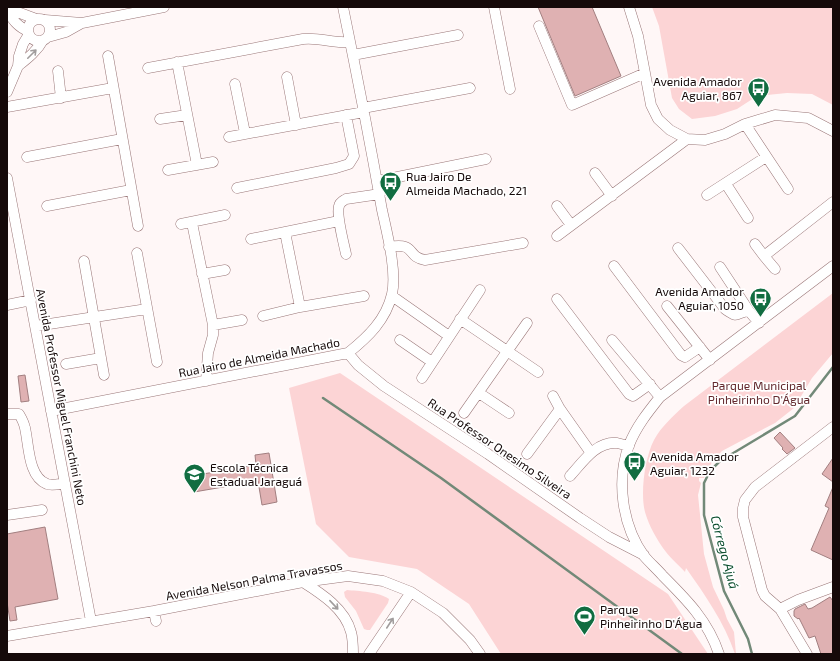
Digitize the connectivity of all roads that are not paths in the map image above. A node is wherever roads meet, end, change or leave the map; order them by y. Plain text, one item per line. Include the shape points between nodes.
1 (164, 7) edge
2 (343, 7) edge
3 (494, 7) edge
4 (630, 7) edge
5 (7, 11) edge
6 (40, 19) junction
7 (82, 23) junction
8 (539, 26) dead end
9 (28, 32) junction
10 (458, 35) dead end
11 (46, 39) junction
12 (350, 42) junction
13 (353, 55) junction
14 (108, 56) dead end
15 (177, 62) junction
16 (18, 66) junction
17 (148, 68) dead end
18 (58, 71) dead end
19 (644, 72) junction
20 (287, 77) dead end
21 (235, 84) dead end
22 (113, 88) junction
23 (470, 88) dead end
24 (510, 90) dead end
25 (7, 92) edge
26 (61, 98) junction
27 (7, 107) edge
28 (364, 110) junction
29 (187, 114) junction
30 (346, 115) junction
31 (160, 119) dead end
32 (745, 124) junction
33 (296, 125) junction
34 (833, 131) edge
35 (245, 133) junction
36 (230, 137) dead end
37 (122, 139) junction
38 (687, 139) junction
39 (27, 157) dead end
40 (766, 157) junction
41 (486, 159) dead end
42 (213, 162) dead end
43 (197, 165) junction
44 (168, 170) dead end
45 (595, 174) dead end
46 (7, 178) edge
47 (378, 181) junction
48 (726, 184) junction
49 (237, 188) dead end
50 (788, 189) dead end
51 (131, 190) junction
52 (380, 194) junction
53 (707, 195) dead end
54 (612, 196) junction
55 (833, 202) edge
56 (47, 206) dead end
57 (557, 206) dead end
58 (225, 215) dead end
59 (748, 218) dead end
60 (339, 221) junction
61 (192, 223) junction
62 (181, 224) dead end
63 (571, 225) junction
64 (138, 226) dead end
65 (285, 232) junction
66 (557, 236) dead end
67 (251, 239) dead end
68 (523, 243) dead end
69 (755, 244) dead end
70 (389, 247) junction
71 (678, 248) dead end
72 (137, 253) dead end
73 (346, 254) dead end
74 (764, 256) junction
75 (84, 261) dead end
76 (614, 266) dead end
77 (833, 266) edge
78 (720, 267) dead end
79 (775, 269) dead end
80 (225, 270) dead end
81 (202, 274) junction
82 (480, 290) dead end
83 (364, 296) dead end
84 (392, 296) junction
85 (31, 300) junction
86 (557, 300) dead end
87 (7, 305) edge
88 (667, 306) dead end
89 (300, 307) junction
90 (147, 309) junction
91 (749, 311) junction
92 (94, 316) junction
93 (263, 316) dead end
94 (460, 319) junction
95 (242, 320) dead end
96 (527, 323) dead end
97 (759, 323) junction
98 (213, 325) junction
99 (36, 326) junction
100 (449, 336) junction
101 (400, 340) dead end
102 (612, 340) dead end
103 (700, 347) junction
104 (508, 351) junction
105 (348, 353) junction
106 (101, 358) junction
107 (710, 360) junction
108 (157, 362) dead end
109 (432, 362) junction
110 (66, 364) dead end
111 (538, 372) dead end
112 (104, 375) dead end
113 (422, 378) dead end
114 (206, 381) junction
115 (650, 384) junction
116 (479, 393) junction
117 (553, 396) dead end
118 (660, 397) junction
119 (560, 409) junction
120 (51, 411) junction
121 (464, 413) dead end
122 (509, 413) dead end
123 (7, 414) edge
124 (833, 427) edge
125 (629, 446) junction
126 (591, 453) junction
127 (527, 454) dead end
128 (570, 476) dead end
129 (65, 483) junction
130 (42, 510) dead end
131 (7, 515) edge
132 (644, 556) junction
133 (303, 582) junction
134 (833, 587) edge
135 (411, 592) junction
136 (780, 609) junction
137 (154, 611) junction
138 (91, 621) junction
139 (156, 621) dead end
140 (7, 635) edge
141 (353, 654) edge
142 (369, 654) edge
143 (480, 654) edge
144 (719, 654) edge
145 (807, 654) edge

1 - 7 street
2 - 12 street, Rua Jairo de Almeida Machado
3 - 24 street
4 - 19 street
5 - 6 street
5 - 9 street via 15,23
6 - 7 street
6 - 9 street via 32,22
6 - 11 street via 50,25
7 - 11 street
8 - 19 street via 572,105
9 - 11 street via 37,41
9 - 16 street
10 - 13 street
16 -> 11 street
12 - 13 street, Rua Jairo de Almeida Machado
12 - 15 street via 303,39
13 - 28 street, Rua Jairo de Almeida Machado
14 - 22 street
15 - 17 street
15 - 29 street
16 - 25 street
18 - 26 street
19 - 38 street via 651,105 658,119 670,130
20 - 33 street
21 - 35 street
22 - 26 street
22 - 37 street
23 - 28 street
26 - 27 street
28 - 30 street
28 - 47 street, Rua Jairo de Almeida Machado
29 - 31 street
29 - 43 street
30 - 33 street
30 - 49 street via 354,156 349,164
32 - 34 street via 775,115 808,118
32 - 38 street via 705,140
32 - 40 street
33 - 35 street
35 - 36 street
37 - 39 street
37 - 51 street
38 - 54 street
40 - 48 street
40 - 50 street
41 - 47 street
42 - 43 street
43 - 44 street
45 - 54 street
46 - 85 street, Avenida Professor Miguel Franchini Neto
47 - 52 street, Rua Jairo de Almeida Machado
48 - 53 street
48 - 59 street
51 - 56 street
51 - 64 street
52 - 60 street via 341,202 338,211
52 - 70 street, Rua Jairo de Almeida Machado
54 - 63 street
55 - 74 street
57 - 63 street
58 - 61 street
60 - 65 street
60 - 73 street
61 - 62 street
61 - 81 street
63 - 66 street
65 - 67 street
65 - 89 street
68 - 70 street via 424,260 404,246
69 - 74 street
70 - 84 street, Rua Jairo de Almeida Machado via 393,270
71 - 91 street via 725,309 734,315
72 - 90 street
74 - 79 street
75 - 92 street
76 - 103 street via 681,355 685,357
77 - 97 street
78 - 91 street
80 - 81 street
81 - 98 street
82 - 94 street
83 - 89 street
84 - 100 street
84 - 105 street, Rua Jairo de Almeida Machado via 376,328
85 - 87 street
85 - 99 street, Avenida Professor Miguel Franchini Neto
86 - 115 street via 629,394 633,396
88 - 103 street
89 - 93 street
90 - 92 street
90 - 108 street
91 - 97 street
92 - 99 street
92 - 106 street
94 - 100 street
94 - 104 street
95 - 98 street
96 - 104 street
97 - 107 street
98 - 114 street
99 - 120 street, Avenida Professor Miguel Franchini Neto
100 - 109 street
101 - 109 street
102 - 115 street
103 - 107 street
104 - 111 street
104 - 116 street
105 - 114 street, Rua Jairo de Almeida Machado
105 - 132 street, Rua Professor Onesimo Silveira via 358,365 384,386 591,526
106 - 110 street
106 - 112 street
107 - 118 street
109 - 113 street
114 - 120 street, Rua Jairo de Almeida Machado
115 - 118 street
116 - 121 street
116 - 122 street
117 - 119 street
118 - 125 street via 646,414
119 - 126 street
119 - 127 street
120 - 129 street, Avenida Professor Miguel Franchini Neto
123 - 129 street via 19,414 25,426 31,463 41,481 48,485
124 - 136 street via 755,487 749,493 743,508 744,525 762,590
125 - 126 street via 610,444
125 - 132 street via 622,475 626,514 631,531
126 - 128 street
129 - 138 street, Avenida Professor Miguel Franchini Neto
130 - 131 street
132 - 144 street via 692,605 706,624
133 - 135 street, Avenida Nelson Palma Travassos via 348,576 383,581
133 - 137 street, Avenida Nelson Palma Travassos
133 -> 141 street via 324,596 344,617 351,631
134 - 136 street
142 -> 135 street
135 - 143 street, Avenida Nelson Palma Travassos via 443,613 465,634
136 - 145 street
137 - 138 street, Avenida Nelson Palma Travassos
137 - 139 street
138 - 140 street, Avenida Nelson Palma Travassos

